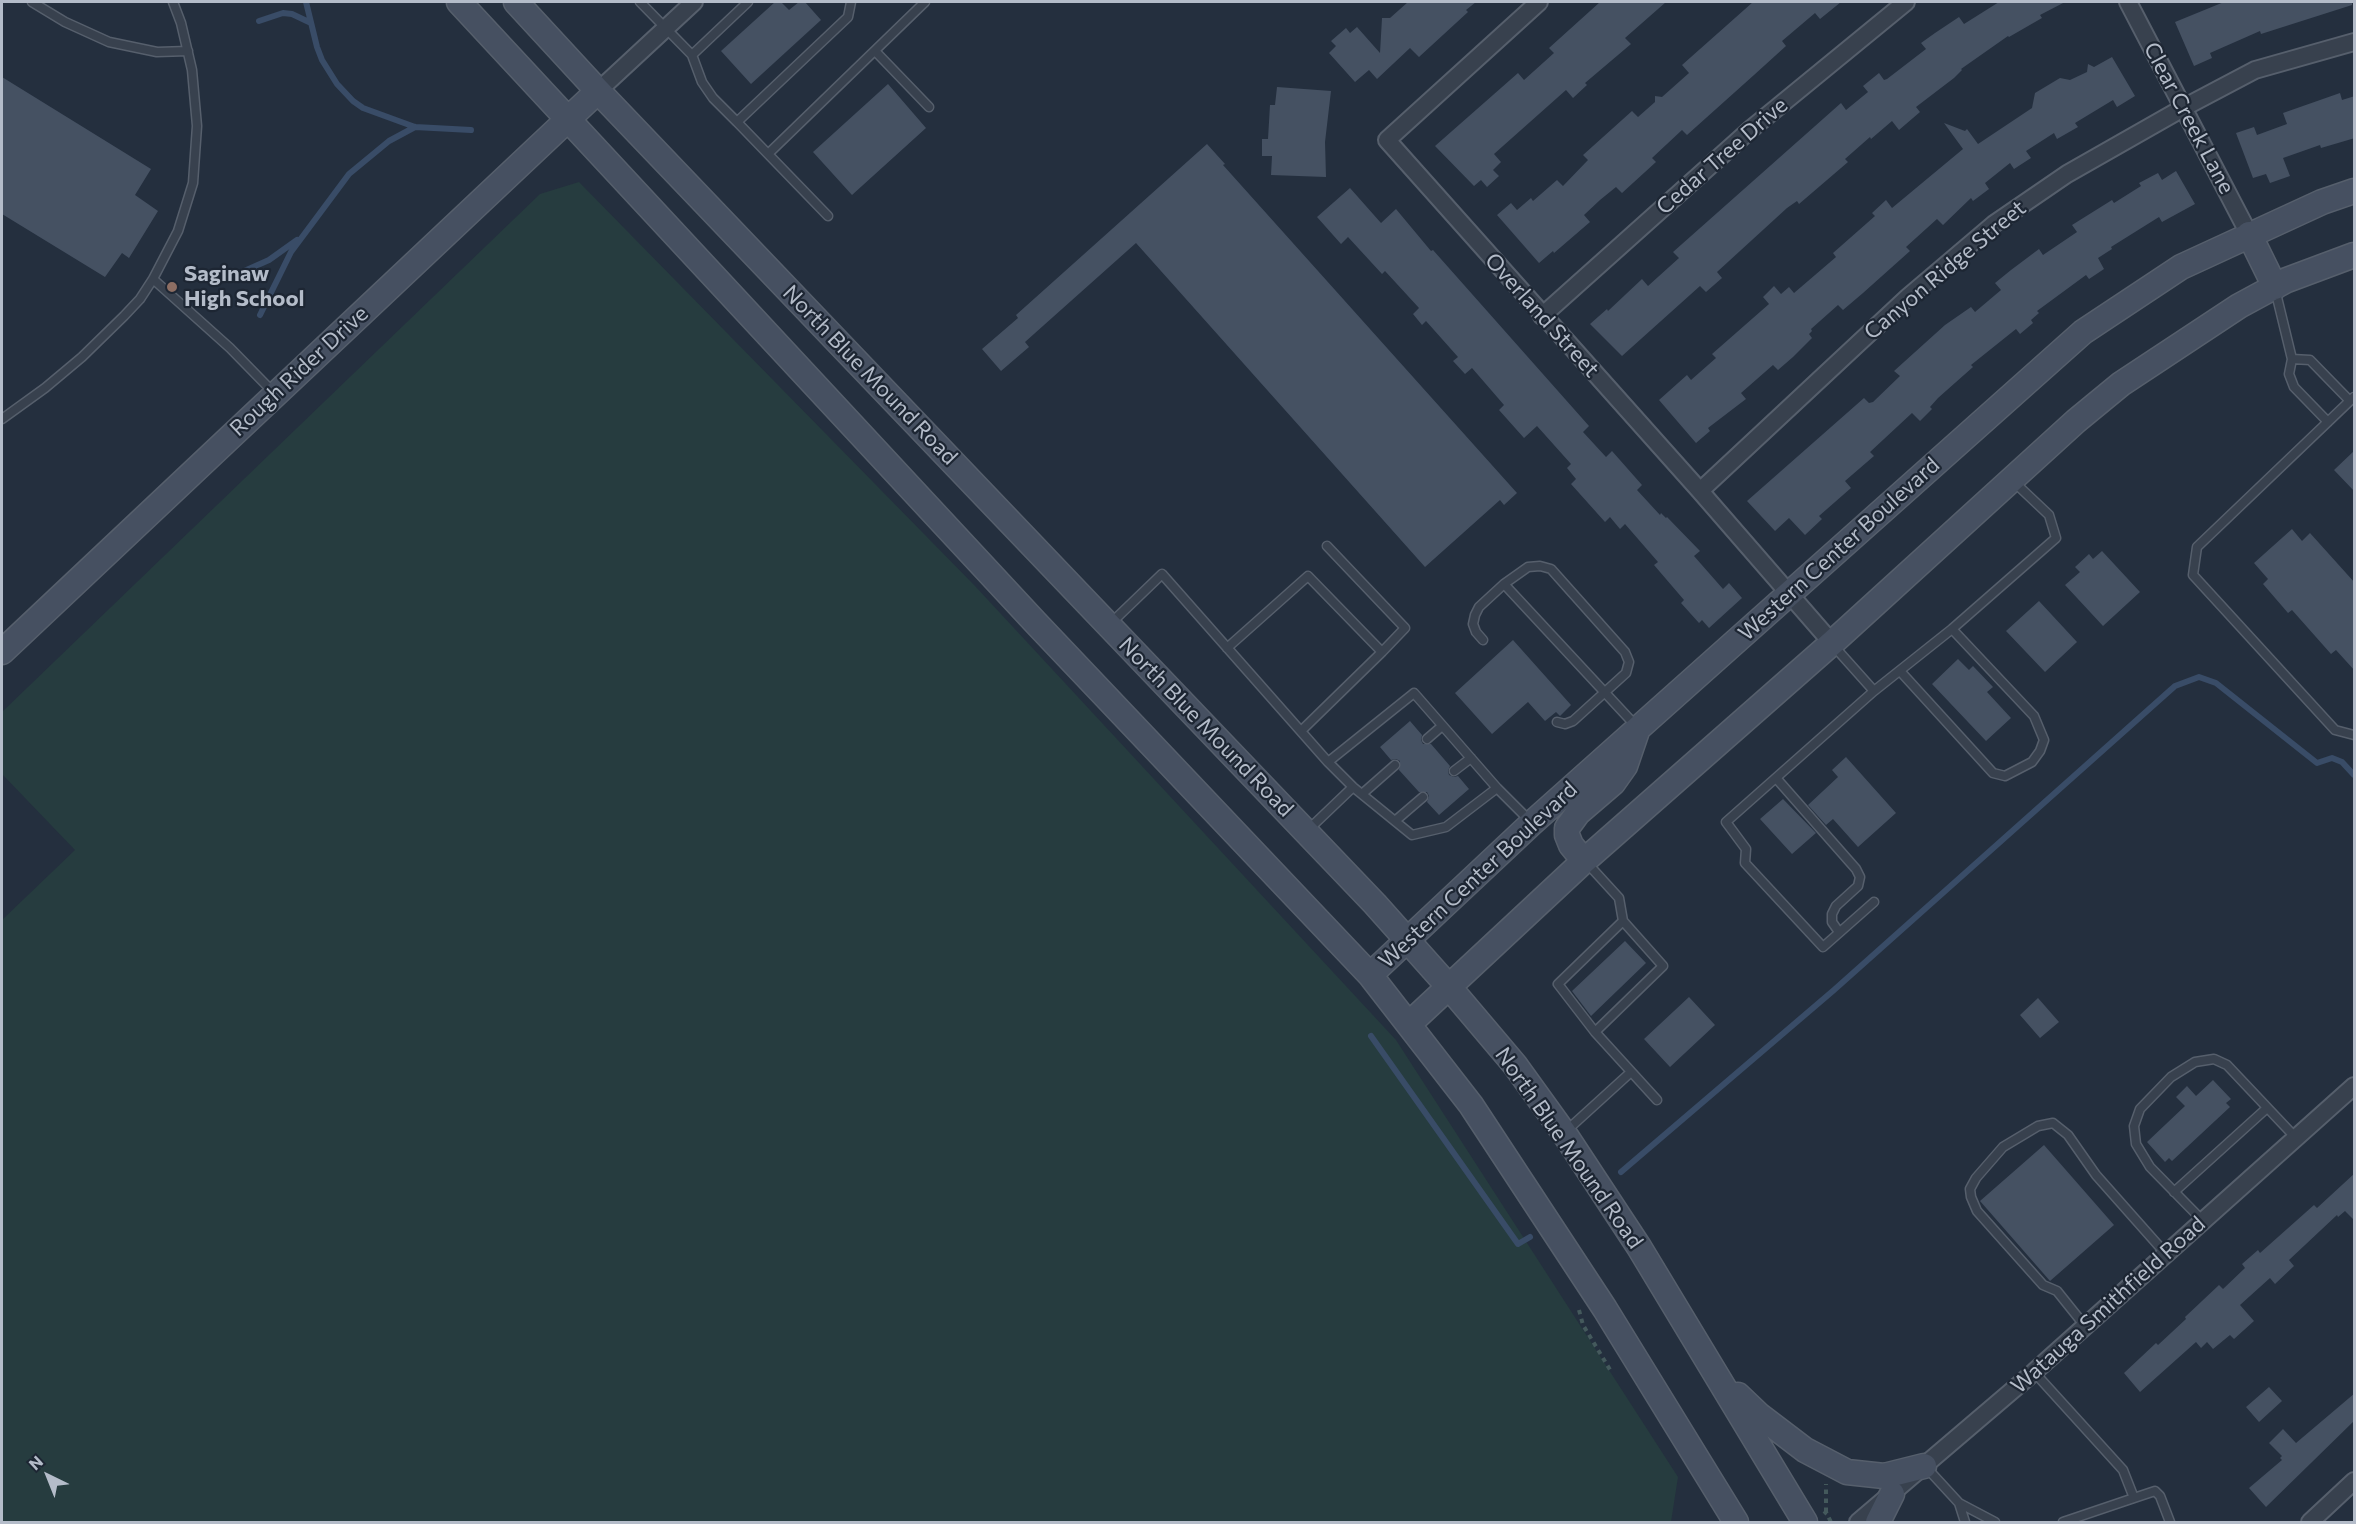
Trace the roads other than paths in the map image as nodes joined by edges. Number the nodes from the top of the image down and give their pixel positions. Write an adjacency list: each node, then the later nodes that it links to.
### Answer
1 (32, 2): 15 (lane)
2 (173, 2): 15 (lane)
3 (459, 2): 21 (main road, North Blue Mound Road)
4 (516, 2): 18 (main road, North Blue Mound Road)
5 (640, 2): 13 (lane)
6 (694, 2): 13 (street)
7 (748, 2): 17 (lane)
8 (851, 2): 22 (lane)
9 (925, 2): 16 (lane)
10 (1539, 2): 30 (street, Overland Street)
11 (1906, 2): 30 (street, Cedar Tree Drive)
12 (2128, 2): 20 (street, Clear Creek Lane)
13 (665, 28): 17 (lane); 18 (street)
14 (2355, 42): 20 (street, Canyon Ridge Street)
15 (188, 51): 28 (lane)
16 (876, 51): 19 (lane); 23 (lane)
17 (692, 55): 22 (lane)
18 (598, 91): 21 (main road, Rough Rider Drive); 41 (main road, North Blue Mound Road)
19 (929, 107)
20 (2183, 108): 26 (street, Clear Creek Lane); 37 (street, Canyon Ridge Street)
21 (568, 120): 32 (main road, Rough Rider Drive); 74 (main road, North Blue Mound Road)
22 (737, 122): 23 (lane)
23 (768, 154): 25 (lane)
24 (2355, 191): 26 (main road, Western Center Boulevard)
25 (828, 216)
26 (2249, 234): 29 (main road); 40 (main road, Western Center Boulevard)
27 (2355, 255): 29 (main road)
28 (153, 279): 32 (lane); 34 (lane)
29 (2275, 287): 31 (lane); 36 (main road)
30 (1542, 316): 37 (street, Overland Street)
31 (2292, 359): 33 (lane); 35 (lane)
32 (275, 394): 44 (main road, Rough Rider Drive)
33 (2352, 399): 35 (lane)
34 (2, 419)
35 (2328, 422): 55 (lane)
36 (2012, 481): 42 (lane); 45 (main road)
37 (1700, 491): 40 (street, Overland Street)
38 (1326, 546): 47 (lane)
39 (1504, 584): 43 (lane); 50 (lane); 50 (lane)
40 (1788, 594): 45 (street, Overland Street); 53 (main road, Western Center Boulevard)
41 (1109, 625): 46 (lane); 68 (main road, North Blue Mound Road)
42 (1952, 629): 48 (lane); 48 (lane)
43 (1483, 640)
44 (6, 644)
45 (1832, 644): 49 (lane); 69 (main road)
46 (1227, 648): 47 (lane); 54 (lane)
47 (1382, 652): 54 (lane)
48 (1900, 671): 49 (lane)
49 (1874, 691): 61 (lane)
50 (1605, 692): 51 (lane); 53 (lane)
51 (1557, 722)
52 (1442, 726): 56 (lane); 57 (lane); 58 (lane)
53 (1638, 729): 67 (main road, Western Center Boulevard); 69 (main road)
54 (1301, 731): 58 (lane)
55 (2355, 735)
56 (1426, 739)
57 (1471, 758): 60 (lane); 63 (lane)
58 (1328, 762): 62 (lane)
59 (1395, 765): 64 (lane)
60 (1454, 771)
61 (1776, 778): 72 (lane); 72 (lane)
62 (1353, 787): 64 (lane); 68 (lane)
63 (1497, 788): 66 (lane); 67 (lane)
64 (1362, 794): 66 (lane)
65 (1423, 797): 66 (lane)
66 (1395, 821)
67 (1532, 823): 73 (main road, Western Center Boulevard)
68 (1306, 832): 73 (main road, North Blue Mound Road)
69 (1584, 861): 71 (lane); 75 (main road)
70 (1874, 902): 72 (lane)
71 (1623, 921): 77 (lane); 77 (lane)
72 (1839, 932)
73 (1408, 940): 74 (main road, Western Center Boulevard); 75 (main road, North Blue Mound Road)
74 (1370, 975): 76 (main road, North Blue Mound Road)
75 (1449, 987): 76 (main road); 82 (main road, North Blue Mound Road)
76 (1409, 1024): 91 (main road, North Blue Mound Road)
77 (1595, 1032): 78 (lane)
78 (1631, 1072): 80 (lane); 82 (lane)
79 (2355, 1086): 83 (street, Watauga Smithfield Road)
80 (1657, 1100)
81 (2267, 1108): 83 (lane); 84 (lane); 84 (lane)
82 (1564, 1133): 88 (main road, North Blue Mound Road)
83 (2296, 1138): 85 (street, Watauga Smithfield Road)
84 (2174, 1192): 85 (lane)
85 (2203, 1221): 86 (street, Watauga Smithfield Road)
86 (2166, 1254): 87 (street, Watauga Smithfield Road); 87 (lane)
87 (2085, 1326): 89 (street, Watauga Smithfield Road)
88 (1709, 1364): 90 (main road); 96 (main road, North Blue Mound Road)
89 (2034, 1372): 90 (street, Watauga Smithfield Road); 94 (lane)
90 (1924, 1466): 93 (street, Watauga Smithfield Road); 95 (lane)
91 (1703, 1467): 97 (main road); 98 (main road, North Blue Mound Road)
92 (2355, 1481): 105 (street)
93 (1892, 1494): 99 (street, Watauga Smithfield Road); 100 (main road)
94 (2134, 1498): 103 (lane); 104 (lane)
95 (1959, 1503): 101 (lane); 102 (lane)
96 (1816, 1517)
97 (1716, 1522)
98 (1736, 1522)
99 (1858, 1522)
100 (1878, 1522)
101 (1965, 1522)
102 (1995, 1522)
103 (2063, 1522)
104 (2170, 1522)
105 (2310, 1522)

